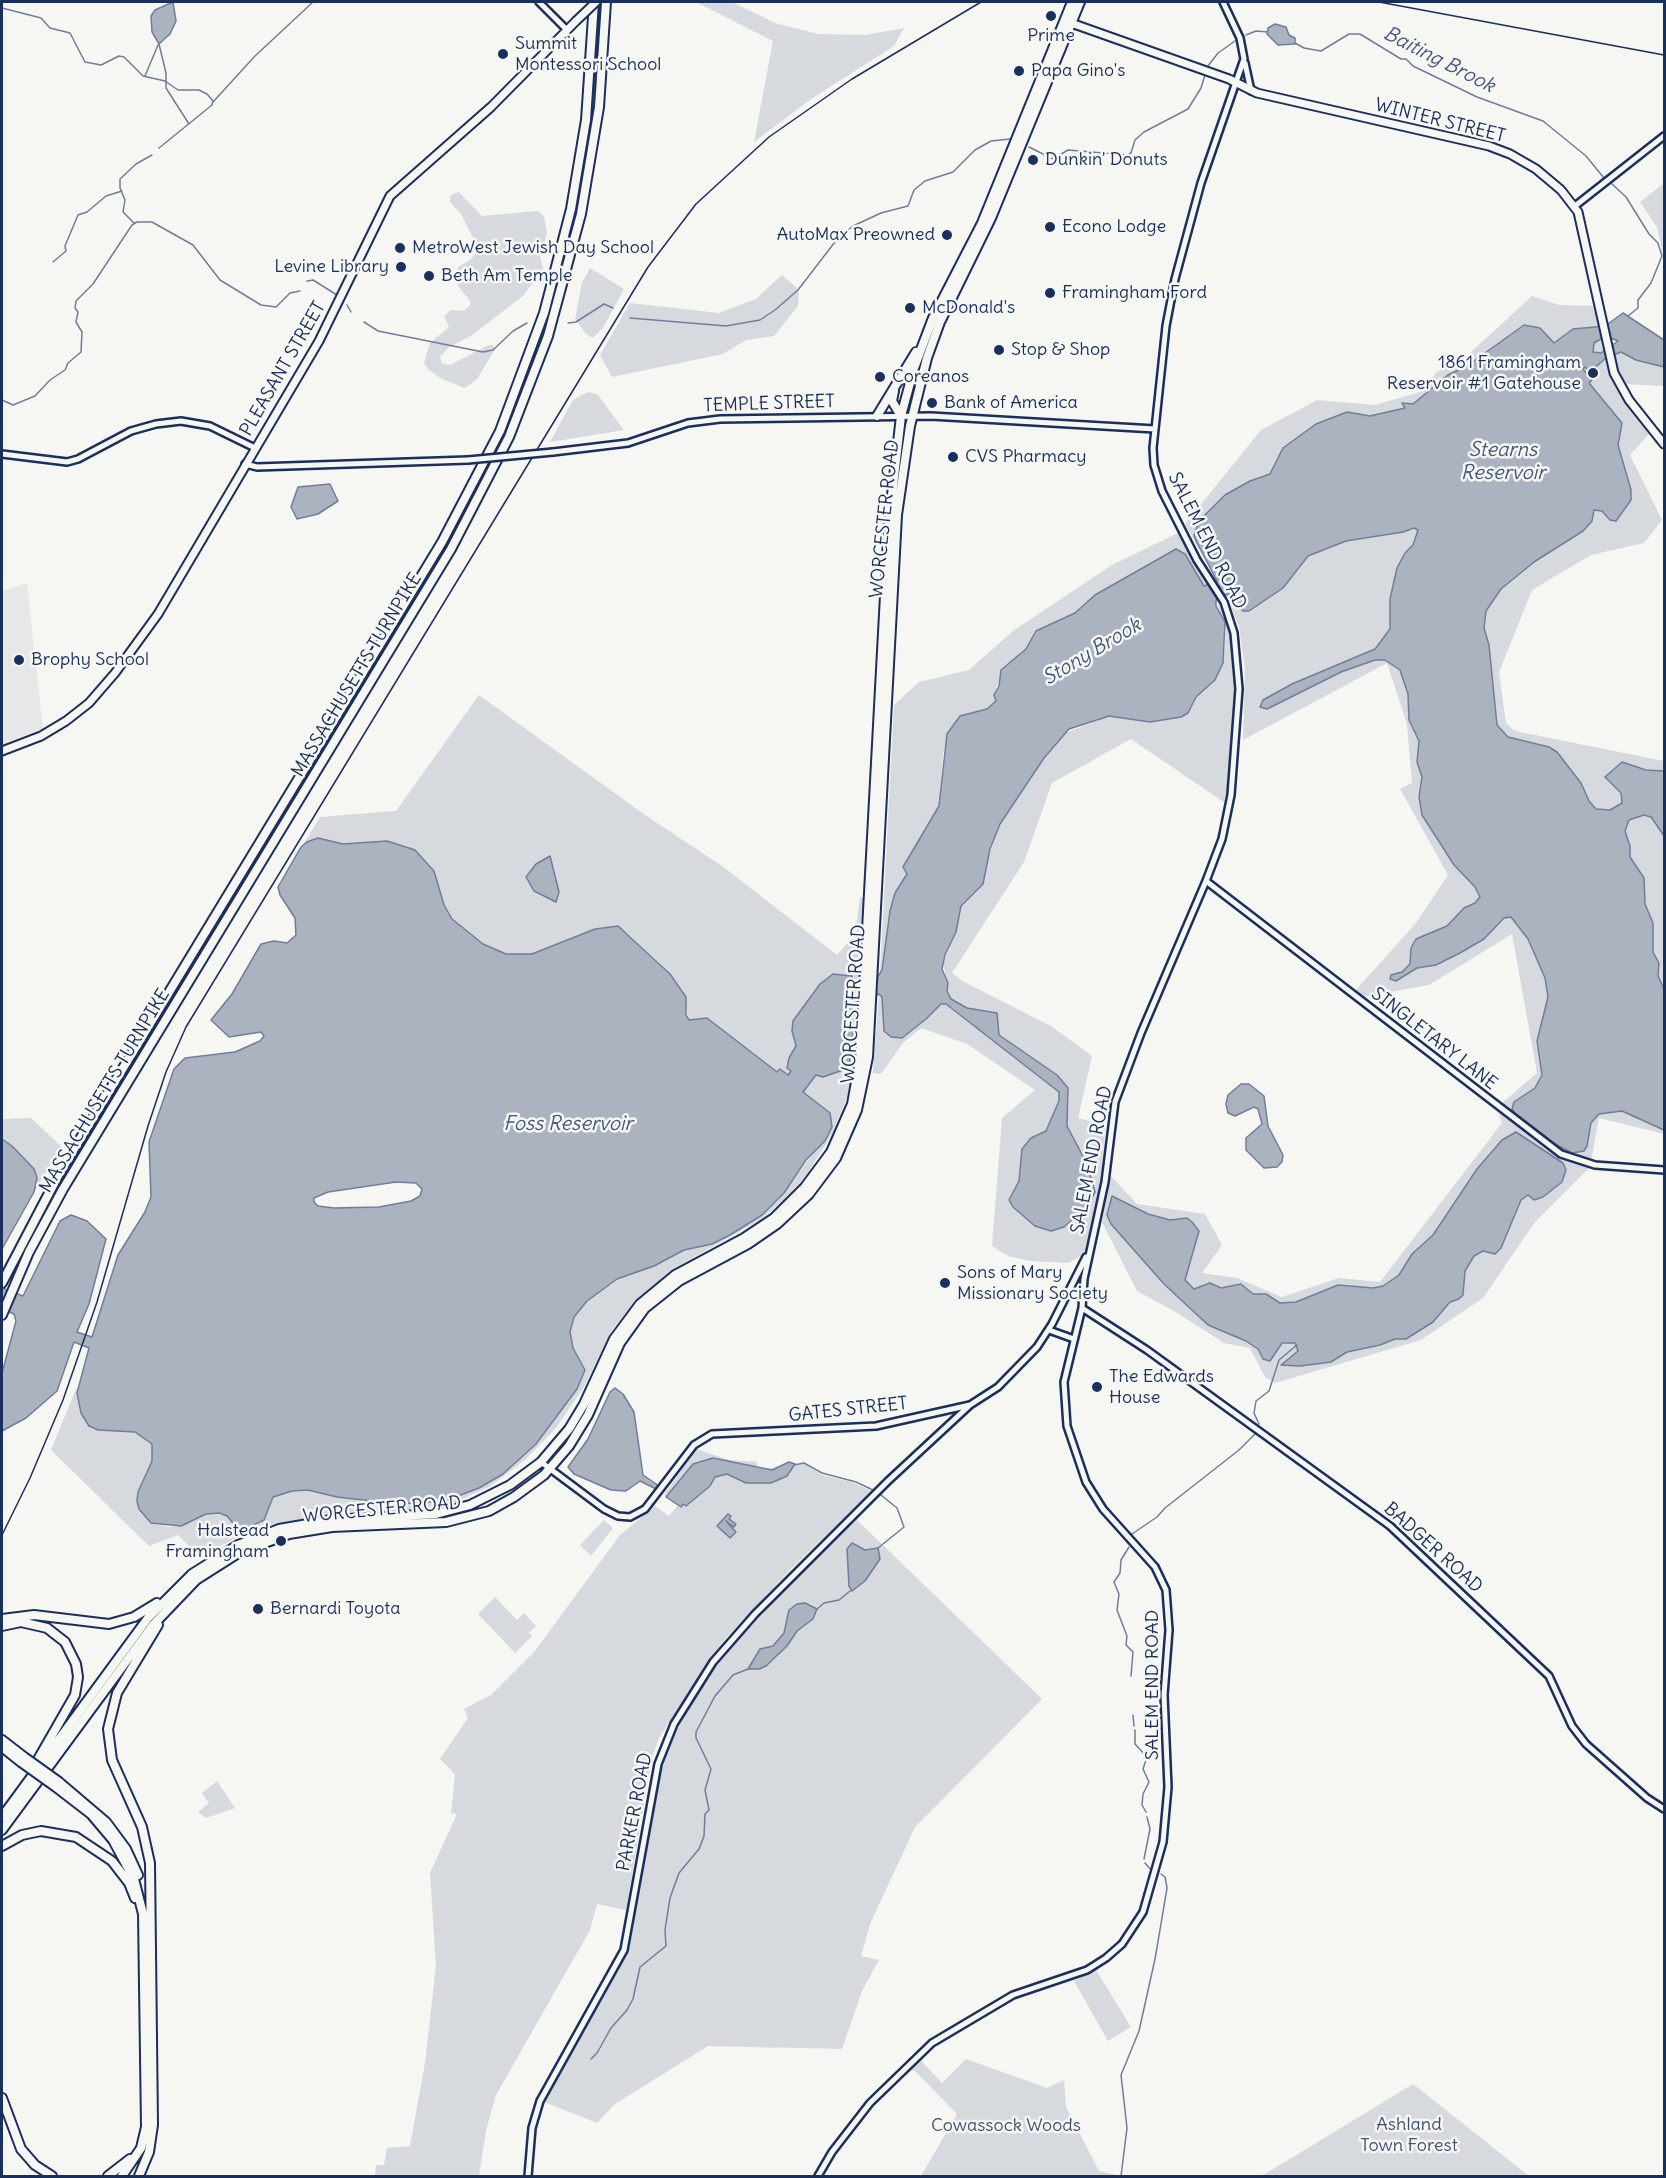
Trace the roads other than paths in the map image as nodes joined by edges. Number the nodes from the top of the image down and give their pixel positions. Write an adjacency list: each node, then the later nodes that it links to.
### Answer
1 (539, 2): 8 (street)
2 (595, 2): 8 (main road, PLEASANT STREET, bridge); 28 (highway, MASSACHUSETTS TURNPIKE)
3 (606, 2): 32 (highway, MASSACHUSETTS TURNPIKE)
4 (1072, 2): 14 (highway, WORCESTER ROAD)
5 (1080, 2): 7 (highway, WORCESTER ROAD)
6 (1223, 2): 9 (street)
7 (1071, 22): 10 (main road, WINTER STREET); 18 (highway, WORCESTER ROAD)
8 (567, 30): 21 (main road, PLEASANT STREET)
9 (1244, 59): 10 (street, SALEM END ROAD); 11 (street)
10 (1237, 83): 11 (main road, WINTER STREET); 19 (street, SALEM END ROAD)
11 (1251, 91): 13 (main road, WINTER STREET)
12 (1665, 136): 13 (street)
13 (1575, 206): 20 (main road, WINTER STREET)
14 (925, 338): 15 (highway); 17 (highway, WORCESTER ROAD)
15 (900, 377): 16 (highway); 17 (highway)
16 (877, 416): 17 (street, TEMPLE STREET); 23 (street, TEMPLE STREET, bridge)
17 (901, 416): 18 (street, TEMPLE STREET); 36 (highway, WORCESTER ROAD)
18 (912, 416): 19 (street, TEMPLE STREET); 37 (highway, WORCESTER ROAD)
19 (1155, 429): 25 (street, SALEM END ROAD)
20 (1665, 444)
21 (255, 448): 22 (street); 23 (main road, PLEASANT STREET)
22 (2, 454)
23 (245, 464): 24 (main road, PLEASANT STREET)
24 (2, 751)
25 (1206, 881): 26 (street, SINGLETARY LANE); 27 (street, SALEM END ROAD)
26 (1665, 1170)
27 (1090, 1247): 29 (street, SALEM END ROAD); 30 (street, GATES STREET)
28 (2, 1282)
29 (1083, 1291): 30 (street, GATES STREET); 31 (street, SALEM END ROAD)
30 (1062, 1305): 33 (street, GATES STREET)
31 (1082, 1308): 34 (street, SALEM END ROAD); 47 (street, BADGER ROAD)
32 (2, 1316)
33 (1048, 1330): 34 (street); 35 (street, GATES STREET)
34 (1074, 1339): 61 (street, SALEM END ROAD)
35 (970, 1405): 37 (street, GATES STREET); 60 (street, PARKER ROAD)
36 (541, 1461): 37 (street); 38 (highway, WORCESTER ROAD)
37 (549, 1470): 39 (highway, WORCESTER ROAD)
38 (172, 1591): 40 (highway); 46 (highway, WORCESTER ROAD)
39 (183, 1592): 49 (highway, WORCESTER ROAD); 51 (highway)
40 (2, 1619)
41 (2, 1626): 46 (highway)
42 (2, 1740): 44 (highway)
43 (2, 1747): 44 (highway)
44 (22, 1760): 45 (highway, bridge)
45 (58, 1785): 51 (highway); 52 (highway)
46 (12, 1803): 48 (highway, WORCESTER ROAD)
47 (1665, 1809)
48 (2, 1817)
49 (2, 1830)
50 (2, 1846): 52 (highway)
51 (152, 1941): 54 (highway)
52 (144, 1949): 54 (highway)
53 (2, 2098): 55 (highway)
54 (150, 2118): 56 (highway); 57 (highway); 58 (highway); 59 (highway)
55 (52, 2176)
56 (108, 2176)
57 (122, 2176)
58 (129, 2176)
59 (139, 2176)
60 (528, 2176)
61 (818, 2176)

